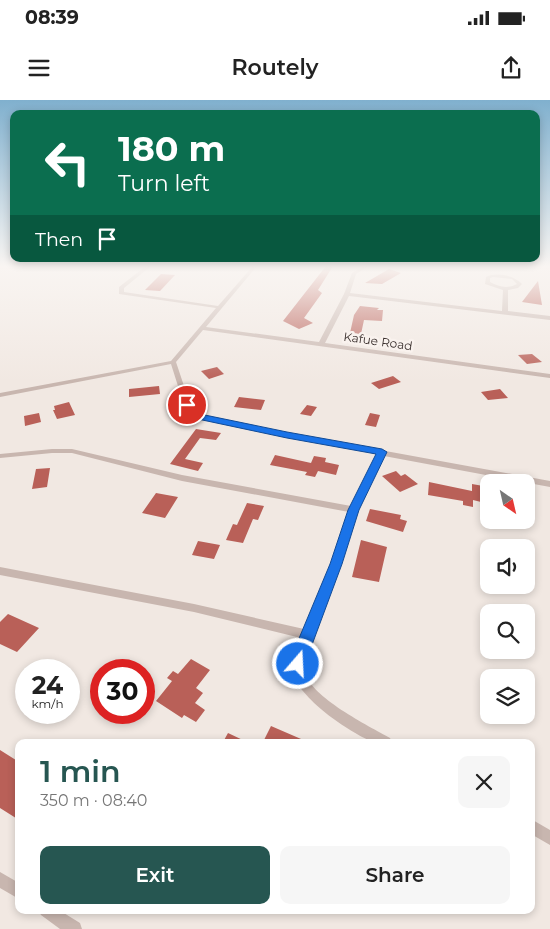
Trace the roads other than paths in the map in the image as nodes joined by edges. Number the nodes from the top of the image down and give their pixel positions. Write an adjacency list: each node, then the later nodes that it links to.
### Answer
1 (202, 305): 6 (street)
2 (220, 305): 6 (street)
3 (342, 305): 10 (street)
4 (440, 305): 7 (street)
5 (505, 305): 7 (street)
6 (218, 307): 9 (street)
7 (504, 312): 8 (street)
8 (550, 318)
9 (202, 328): 10 (street, Kafue Road); 11 (street)
10 (321, 345): 12 (street, Kafue Road)
11 (173, 362): 13 (street); 14 (street)
12 (550, 376)
13 (0, 395)
14 (382, 452): 16 (street); 17 (street)
15 (0, 456): 17 (street)
16 (550, 484)
17 (354, 510): 19 (street)
18 (0, 571): 19 (street)
19 (309, 635): 20 (street)
20 (381, 739)
21 (535, 829): 22 (street)
22 (550, 838)
23 (0, 879): 24 (street)
24 (15, 889)
25 (52, 914): 26 (street)
26 (74, 929)

